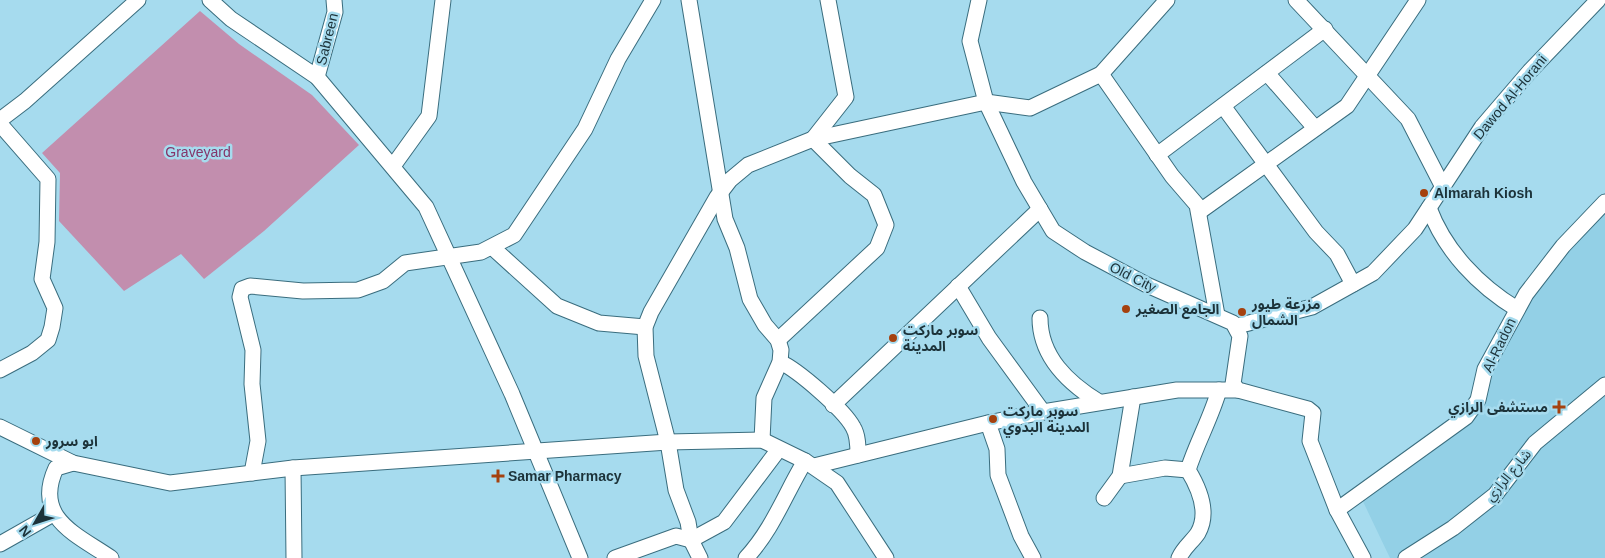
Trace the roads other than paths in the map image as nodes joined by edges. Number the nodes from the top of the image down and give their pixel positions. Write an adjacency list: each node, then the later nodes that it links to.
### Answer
1 (138, 0): 20 (street)
2 (210, 0): 17 (street)
3 (334, 0): 17 (street, Sabreen)
4 (443, 0): 26 (street)
5 (653, 0): 33 (street)
6 (689, 0): 28 (street)
7 (828, 0): 23 (street)
8 (979, 0): 18 (street, Old City)
9 (1167, 0): 15 (street)
10 (1296, 0): 13 (street)
11 (1418, 0): 16 (street)
12 (1598, 0): 27 (street, Dawod Al-Horani)
13 (1325, 30): 14 (street); 16 (street)
14 (1267, 73): 19 (street); 22 (street)
15 (1101, 74): 18 (street); 24 (street)
16 (1368, 75): 22 (street); 27 (street)
17 (317, 77): 26 (street)
18 (986, 102): 23 (street); 31 (street, Old City)
19 (1223, 106): 24 (street); 25 (street)
20 (0, 120)
21 (0, 124): 44 (street)
22 (1315, 128): 25 (street)
23 (813, 139): 28 (street); 42 (street)
24 (1157, 155): 32 (street)
25 (1266, 164): 32 (street); 35 (street)
26 (393, 166): 34 (street)
27 (1443, 187): 30 (street, Dawod Al-Horani)
28 (722, 189): 41 (street); 42 (street)
29 (1605, 202): 37 (street, Al-Radon)
30 (1429, 208): 35 (street, Dawod Al-Horani); 37 (street)
31 (1040, 209): 36 (street); 38 (street, Old City)
32 (1199, 212): 38 (street)
33 (493, 248): 34 (street); 41 (street)
34 (448, 257): 57 (street); 63 (street)
35 (1353, 284): 40 (street, Dawod Al-Horani)
36 (958, 286): 50 (street); 51 (street)
37 (1517, 309): 66 (street, Al-Radon)
38 (1217, 315): 40 (street, Old City)
39 (1040, 318): 49 (street)
40 (1236, 326): 47 (street)
41 (645, 328): 55 (street)
42 (778, 340): 43 (street)
43 (780, 362): 50 (street); 54 (street)
44 (0, 370)
45 (1605, 386): 80 (street, شارع الرازي)
46 (1219, 390): 47 (street); 48 (street); 62 (street)
47 (1238, 390): 66 (street)
48 (1133, 397): 49 (street); 64 (street)
49 (1099, 402): 51 (street)
50 (833, 405): 58 (street)
51 (1043, 412): 52 (street)
52 (988, 422): 58 (street); 77 (street)
53 (0, 427): 59 (street)
54 (762, 440): 55 (street); 56 (street)
55 (668, 442): 57 (street); 68 (street)
56 (779, 450): 60 (street); 68 (street)
57 (536, 452): 61 (street); 72 (street)
58 (858, 455): 60 (street)
59 (73, 463): 63 (street); 67 (street)
60 (810, 464): 75 (street); 76 (street)
61 (293, 468): 63 (street); 71 (street)
62 (1188, 470): 64 (street); 78 (street)
63 (252, 473)
64 (1120, 476): 65 (street)
65 (1104, 498)
66 (1337, 510): 79 (street)
67 (53, 514): 69 (street); 70 (street)
68 (691, 540): 73 (street); 74 (street)
69 (0, 544)
70 (110, 558)
71 (294, 558)
72 (580, 558)
73 (615, 558)
74 (700, 558)
75 (746, 558)
76 (886, 558)
77 (1033, 558)
78 (1178, 558)
79 (1363, 558)
80 (1406, 558)

